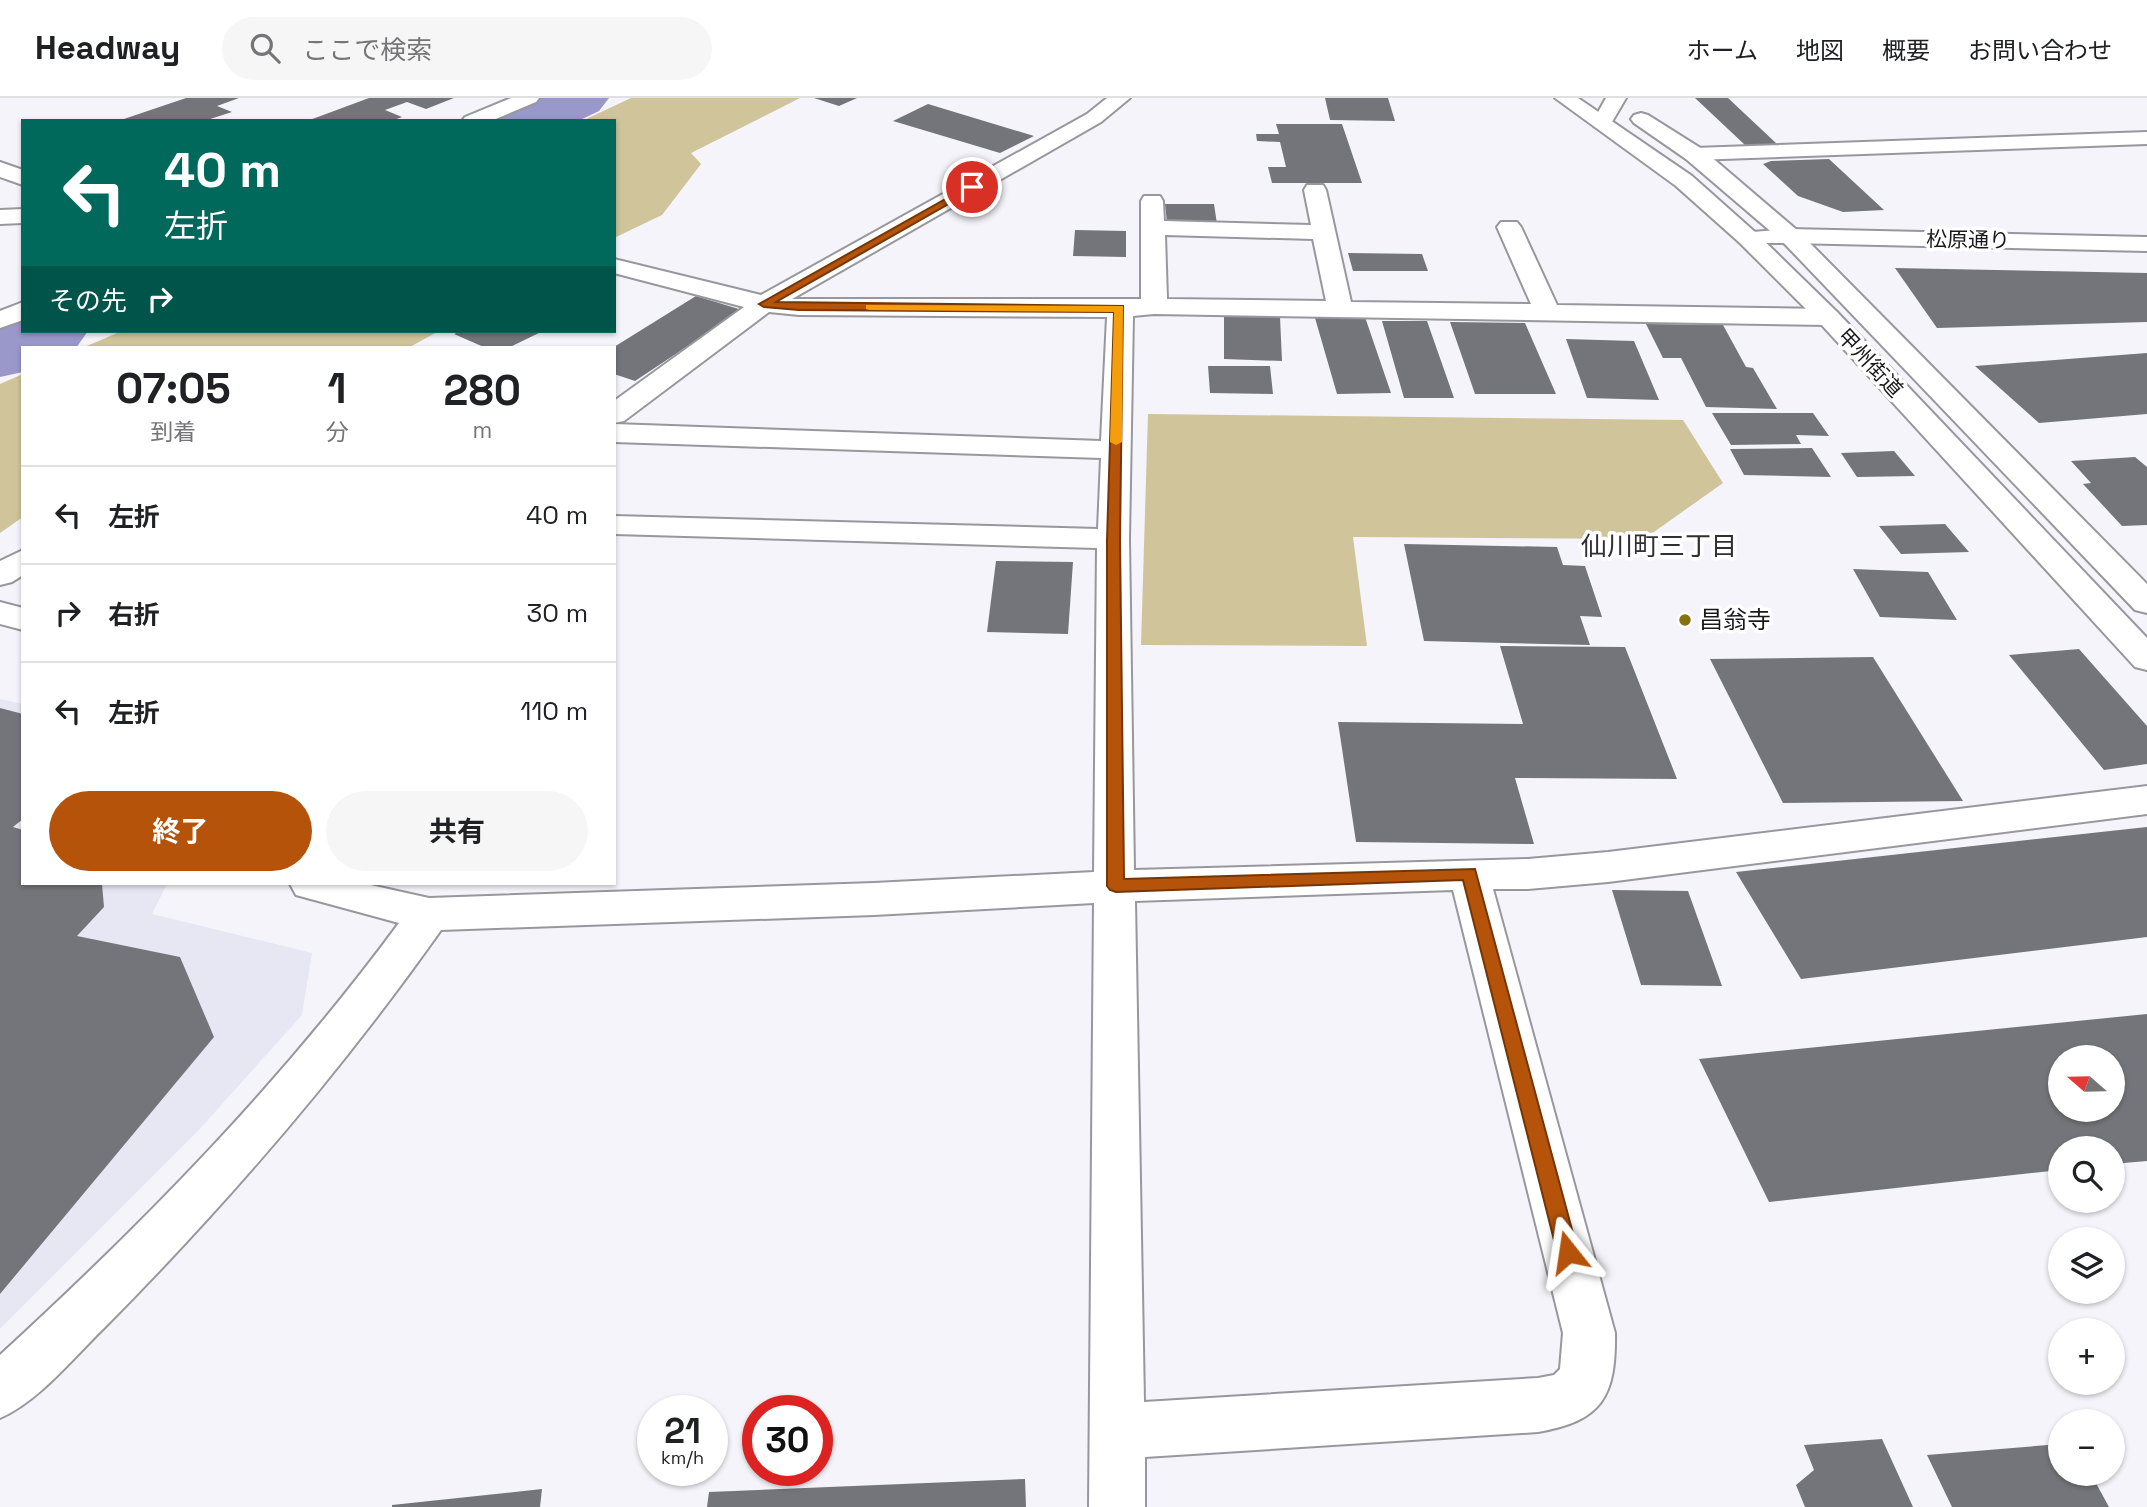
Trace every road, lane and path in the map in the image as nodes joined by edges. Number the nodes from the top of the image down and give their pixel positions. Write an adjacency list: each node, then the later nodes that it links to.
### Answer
1 (529, 98): 5 (main road)
2 (1120, 98): 22 (main road)
3 (1565, 98): 6 (main road, 甲州街道)
4 (1613, 99): 6 (main road); 8 (main road, 甲州街道)
5 (477, 119)
6 (1602, 123): 19 (main road, 甲州街道)
7 (2147, 138): 8 (main road)
8 (1694, 154): 18 (main road, 甲州街道)
9 (12, 181): 12 (main road)
10 (1315, 190): 17 (main road)
11 (1152, 201): 16 (main road)
12 (0, 205)
13 (21, 216): 14 (main road)
14 (0, 217)
15 (1508, 227): 26 (main road)
16 (1152, 228): 17 (main road); 23 (main road)
17 (1324, 232): 24 (main road)
18 (1790, 236): 19 (main road, 松原通り); 20 (main road, 松原通り); 36 (main road, 甲州街道)
19 (1748, 238): 27 (main road, 甲州街道)
20 (2147, 244)
21 (616, 267): 22 (main road)
22 (764, 304): 23 (main road); 29 (main road)
23 (1137, 307): 24 (main road); 31 (main road)
24 (1340, 309): 26 (main road)
25 (21, 311): 28 (main road)
26 (1548, 313): 27 (main road)
27 (1828, 317): 39 (main road, 甲州街道)
28 (0, 320)
29 (616, 414)
30 (616, 433): 31 (main road)
31 (1116, 450): 33 (main road)
32 (616, 525): 33 (main road)
33 (1113, 540): 43 (main road)
34 (21, 561): 35 (main road)
35 (0, 575)
36 (2147, 603)
37 (0, 613): 38 (main road)
38 (21, 618)
39 (2147, 659)
40 (2147, 800): 41 (main road)
41 (1469, 873): 43 (main road); 46 (main road)
42 (313, 885): 44 (main road)
43 (1116, 886): 44 (main road); 46 (main road)
44 (429, 914): 45 (main road)
45 (0, 1391)
46 (1118, 1431): 47 (main road)
47 (1117, 1507)

